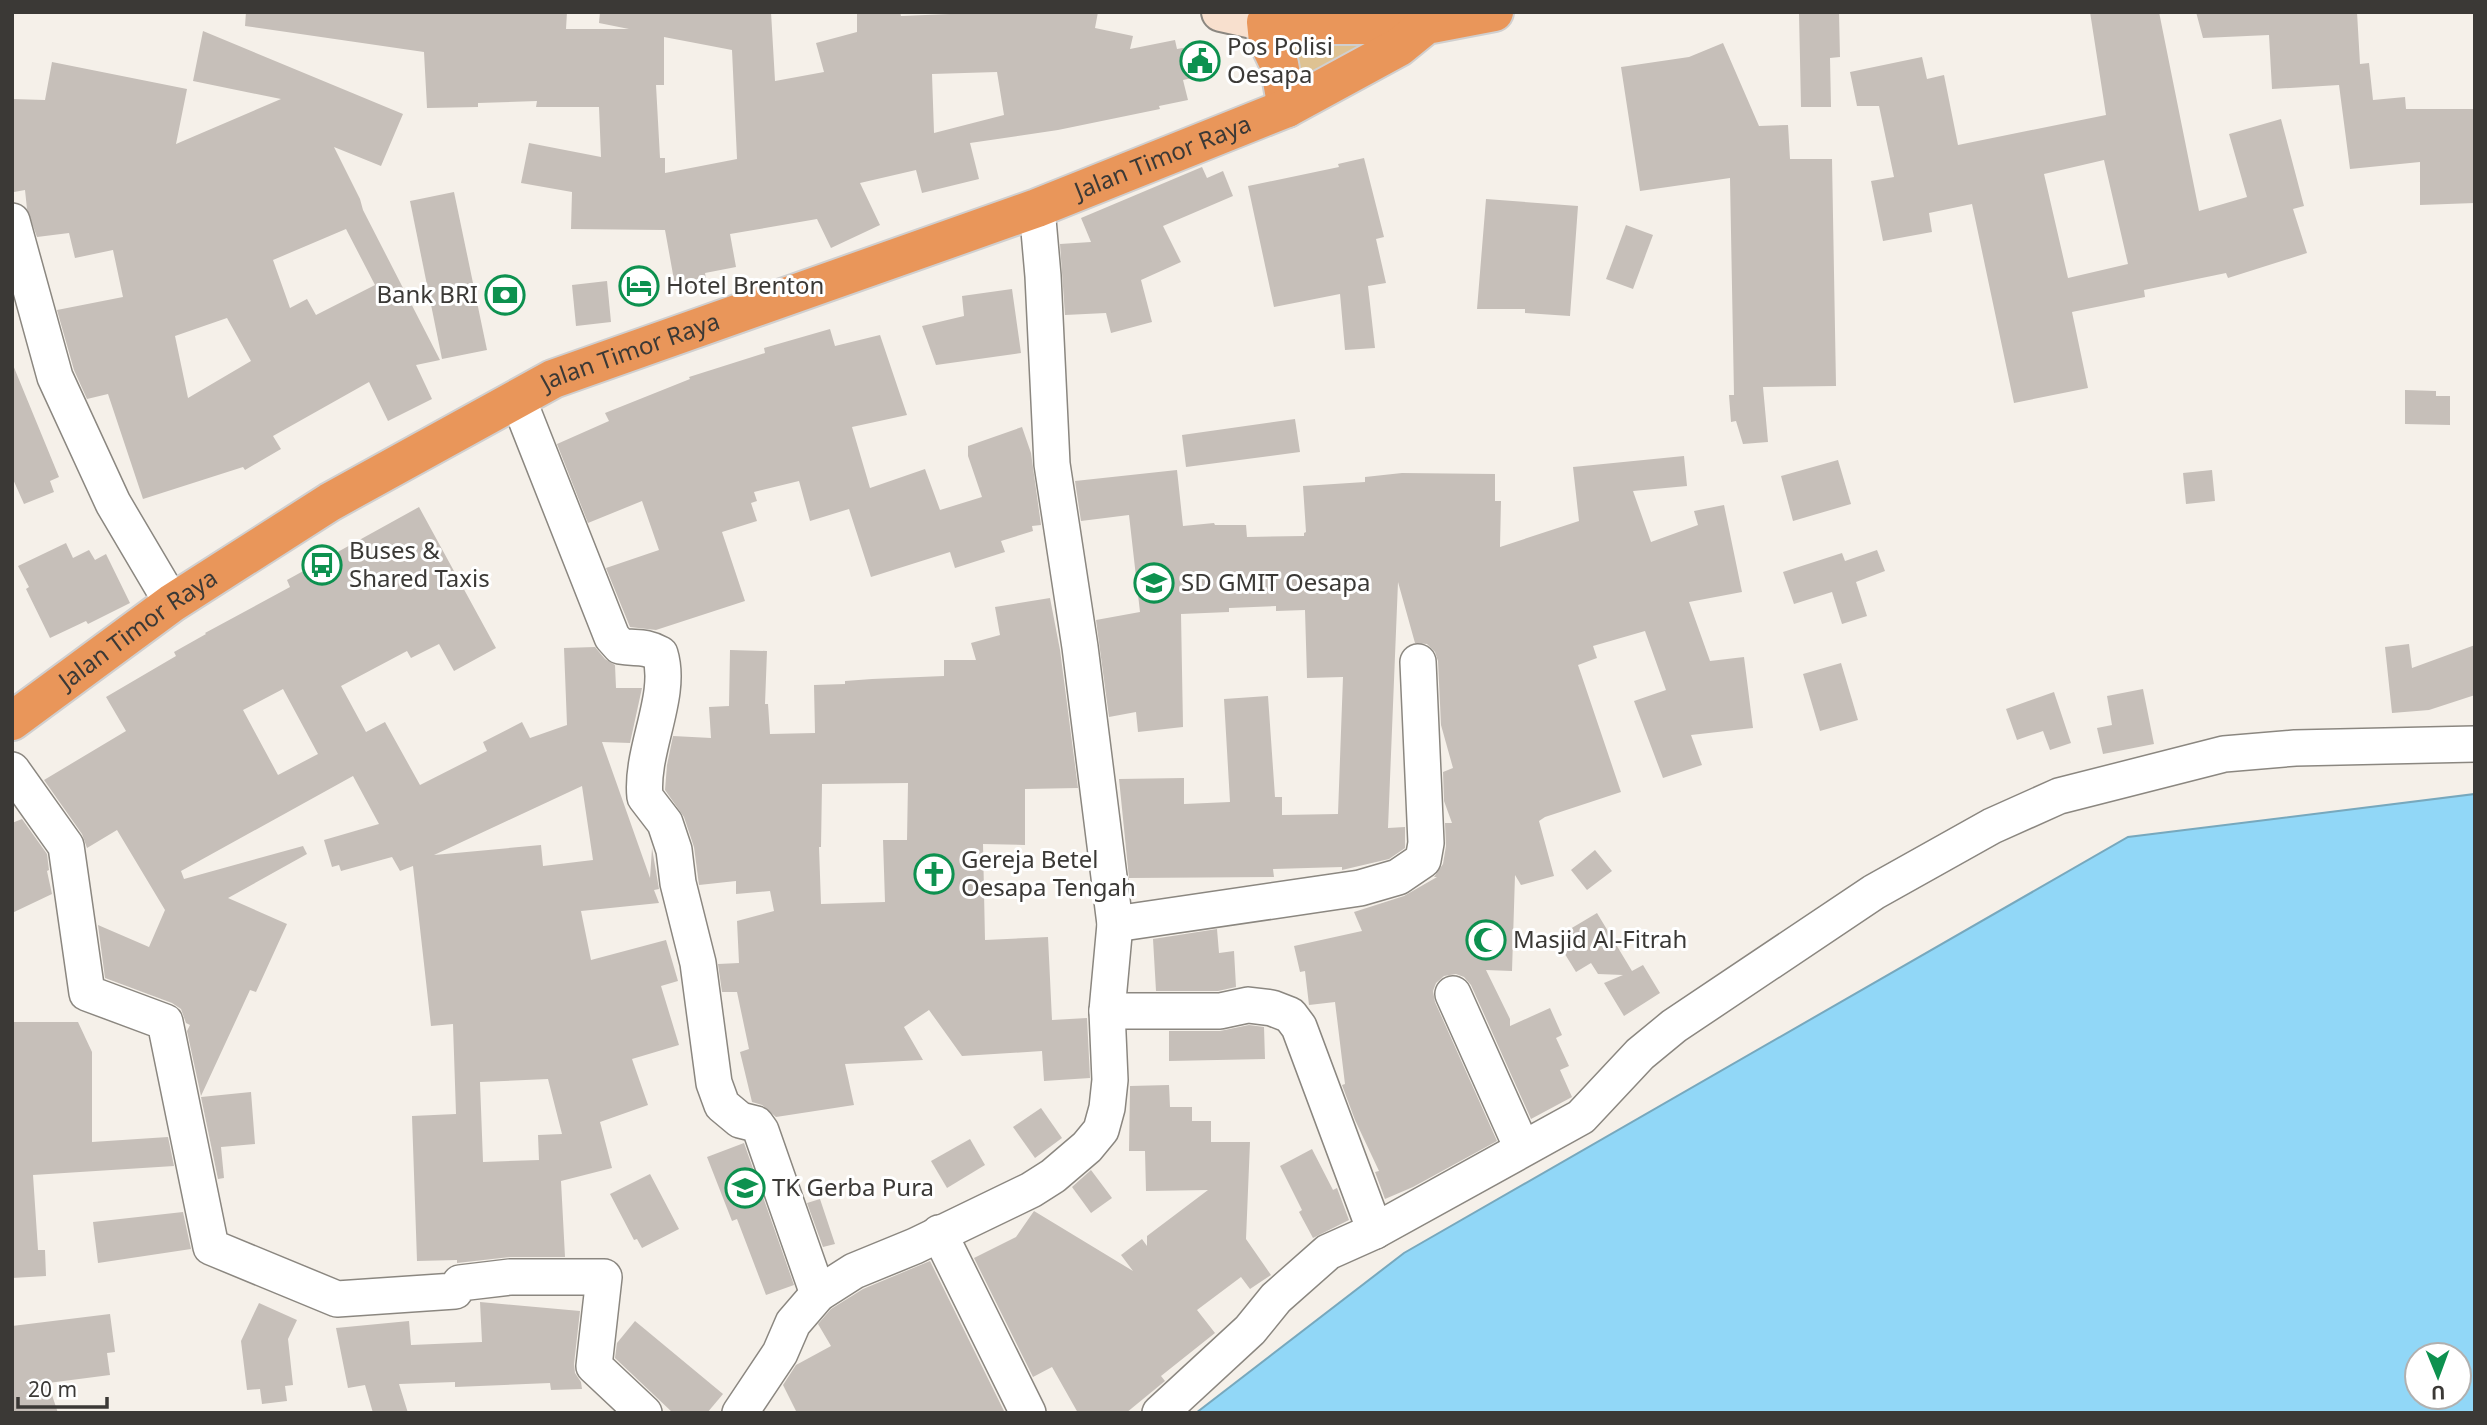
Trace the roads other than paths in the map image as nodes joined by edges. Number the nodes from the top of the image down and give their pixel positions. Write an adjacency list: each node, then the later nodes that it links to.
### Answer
1 (1221, 12): 3 (main road)
2 (1494, 12): 4 (highway, Jalan Timor Raya)
3 (1266, 23): 4 (highway); 5 (highway)
4 (1426, 25): 5 (highway, Jalan Timor Raya)
5 (1287, 108): 6 (highway, Jalan Timor Raya)
6 (1037, 208): 8 (highway, Jalan Timor Raya); 14 (street)
7 (12, 221): 9 (street)
8 (518, 399): 9 (highway, Jalan Timor Raya); 20 (street)
9 (172, 603): 11 (highway, Jalan Timor Raya)
10 (1418, 662): 14 (street)
11 (12, 721)
12 (2475, 744): 17 (street)
13 (12, 770): 22 (street)
14 (1115, 924): 16 (street)
15 (1453, 994): 17 (street)
16 (1107, 1011): 18 (street); 19 (street)
17 (1522, 1148): 18 (street)
18 (1375, 1231): 24 (street)
19 (939, 1233): 20 (street); 23 (street)
20 (818, 1294): 21 (street)
21 (755, 1406)
22 (644, 1413)
23 (1028, 1413)
24 (1160, 1413)

